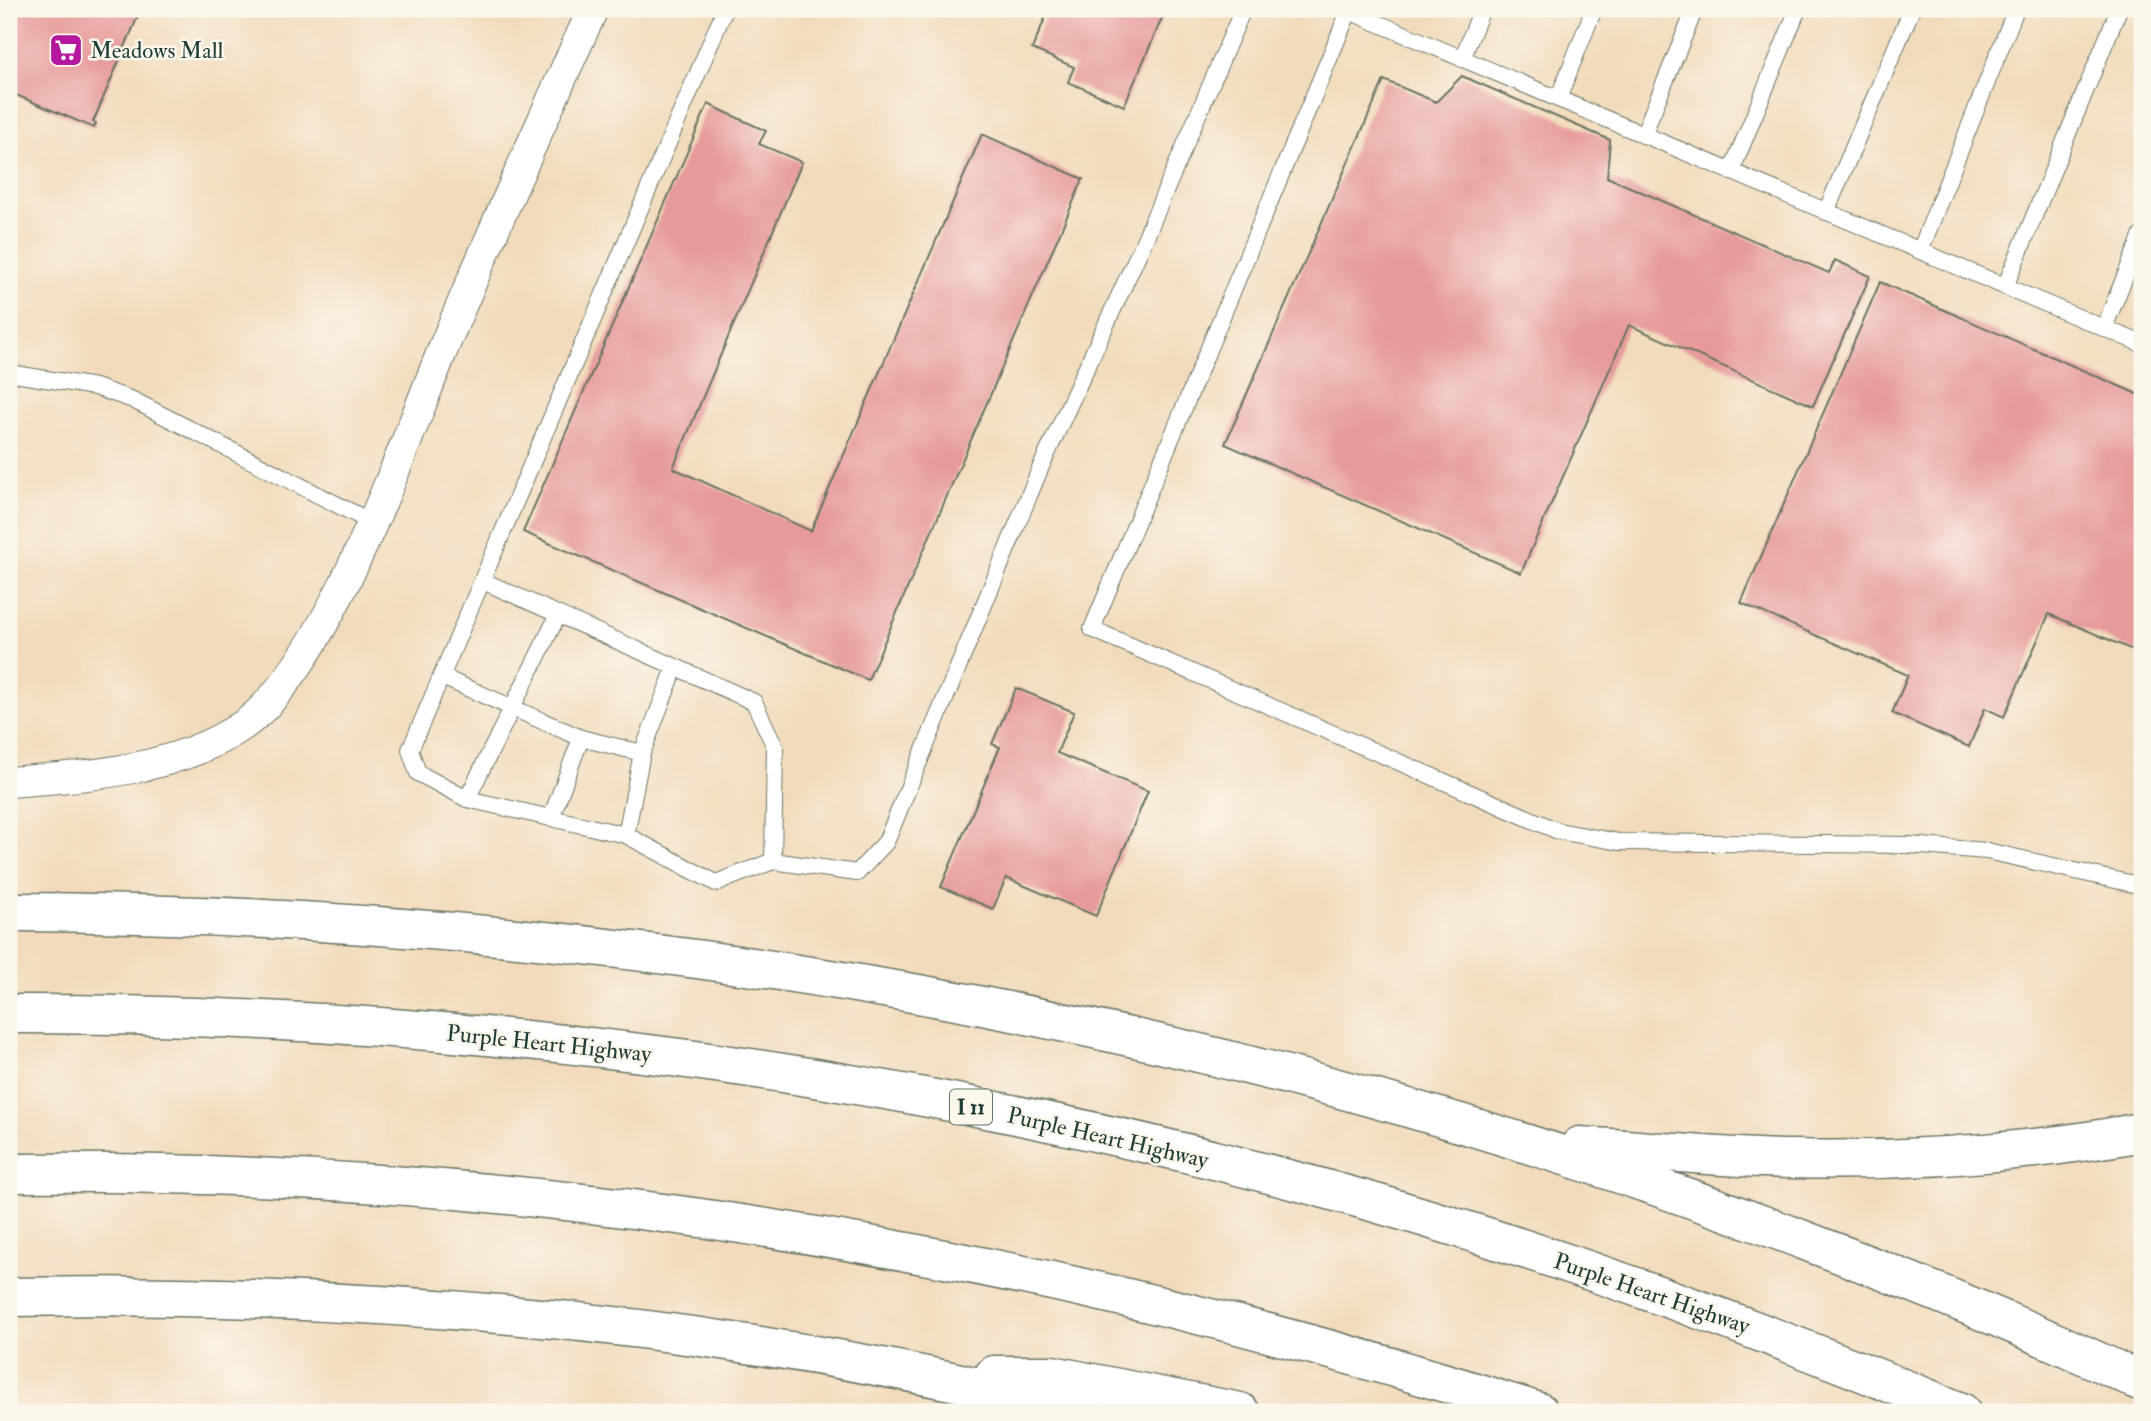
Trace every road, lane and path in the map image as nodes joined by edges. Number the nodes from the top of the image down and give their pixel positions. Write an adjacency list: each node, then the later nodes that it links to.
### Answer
1 (593, 9): 23 (street)
2 (725, 9): 24 (lane)
3 (1243, 9): 35 (lane)
4 (1482, 9): 12 (lane)
5 (1594, 9): 13 (lane)
6 (1695, 9): 14 (lane)
7 (1798, 9): 15 (lane)
8 (1912, 9): 16 (lane)
9 (2016, 9): 18 (lane)
10 (2119, 9): 19 (lane)
11 (1350, 10): 12 (lane); 36 (lane)
12 (1461, 59): 13 (lane)
13 (1558, 99): 14 (lane)
14 (1643, 135): 15 (lane)
15 (1731, 172): 16 (lane)
16 (1826, 212): 18 (lane)
17 (2142, 234): 20 (lane)
18 (1920, 251): 19 (lane)
19 (2005, 287): 20 (lane)
20 (2104, 328): 21 (lane)
21 (2142, 344)
22 (9, 373): 23 (lane)
23 (371, 522): 31 (street)
24 (483, 581): 25 (lane); 27 (lane)
25 (558, 615): 26 (lane); 28 (lane)
26 (675, 668): 30 (lane); 35 (lane)
27 (442, 677): 28 (lane); 32 (lane)
28 (511, 709): 29 (lane); 32 (lane)
29 (581, 738): 30 (lane); 33 (lane)
30 (642, 753): 34 (lane)
31 (9, 782)
32 (467, 799): 33 (lane)
33 (551, 818): 34 (lane)
34 (626, 835): 35 (lane)
35 (773, 862)
36 (2142, 886)
37 (9, 912): 40 (highway)
38 (9, 1014): 48 (highway, Purple Heart Highway / I 11)
39 (2142, 1132): 40 (highway)
40 (1521, 1142): 44 (highway)
41 (9, 1173): 47 (highway)
42 (9, 1297): 43 (highway)
43 (922, 1376): 45 (highway); 46 (highway)
44 (2142, 1382)
45 (1085, 1412)
46 (1240, 1412)
47 (1538, 1412)
48 (1961, 1412)

